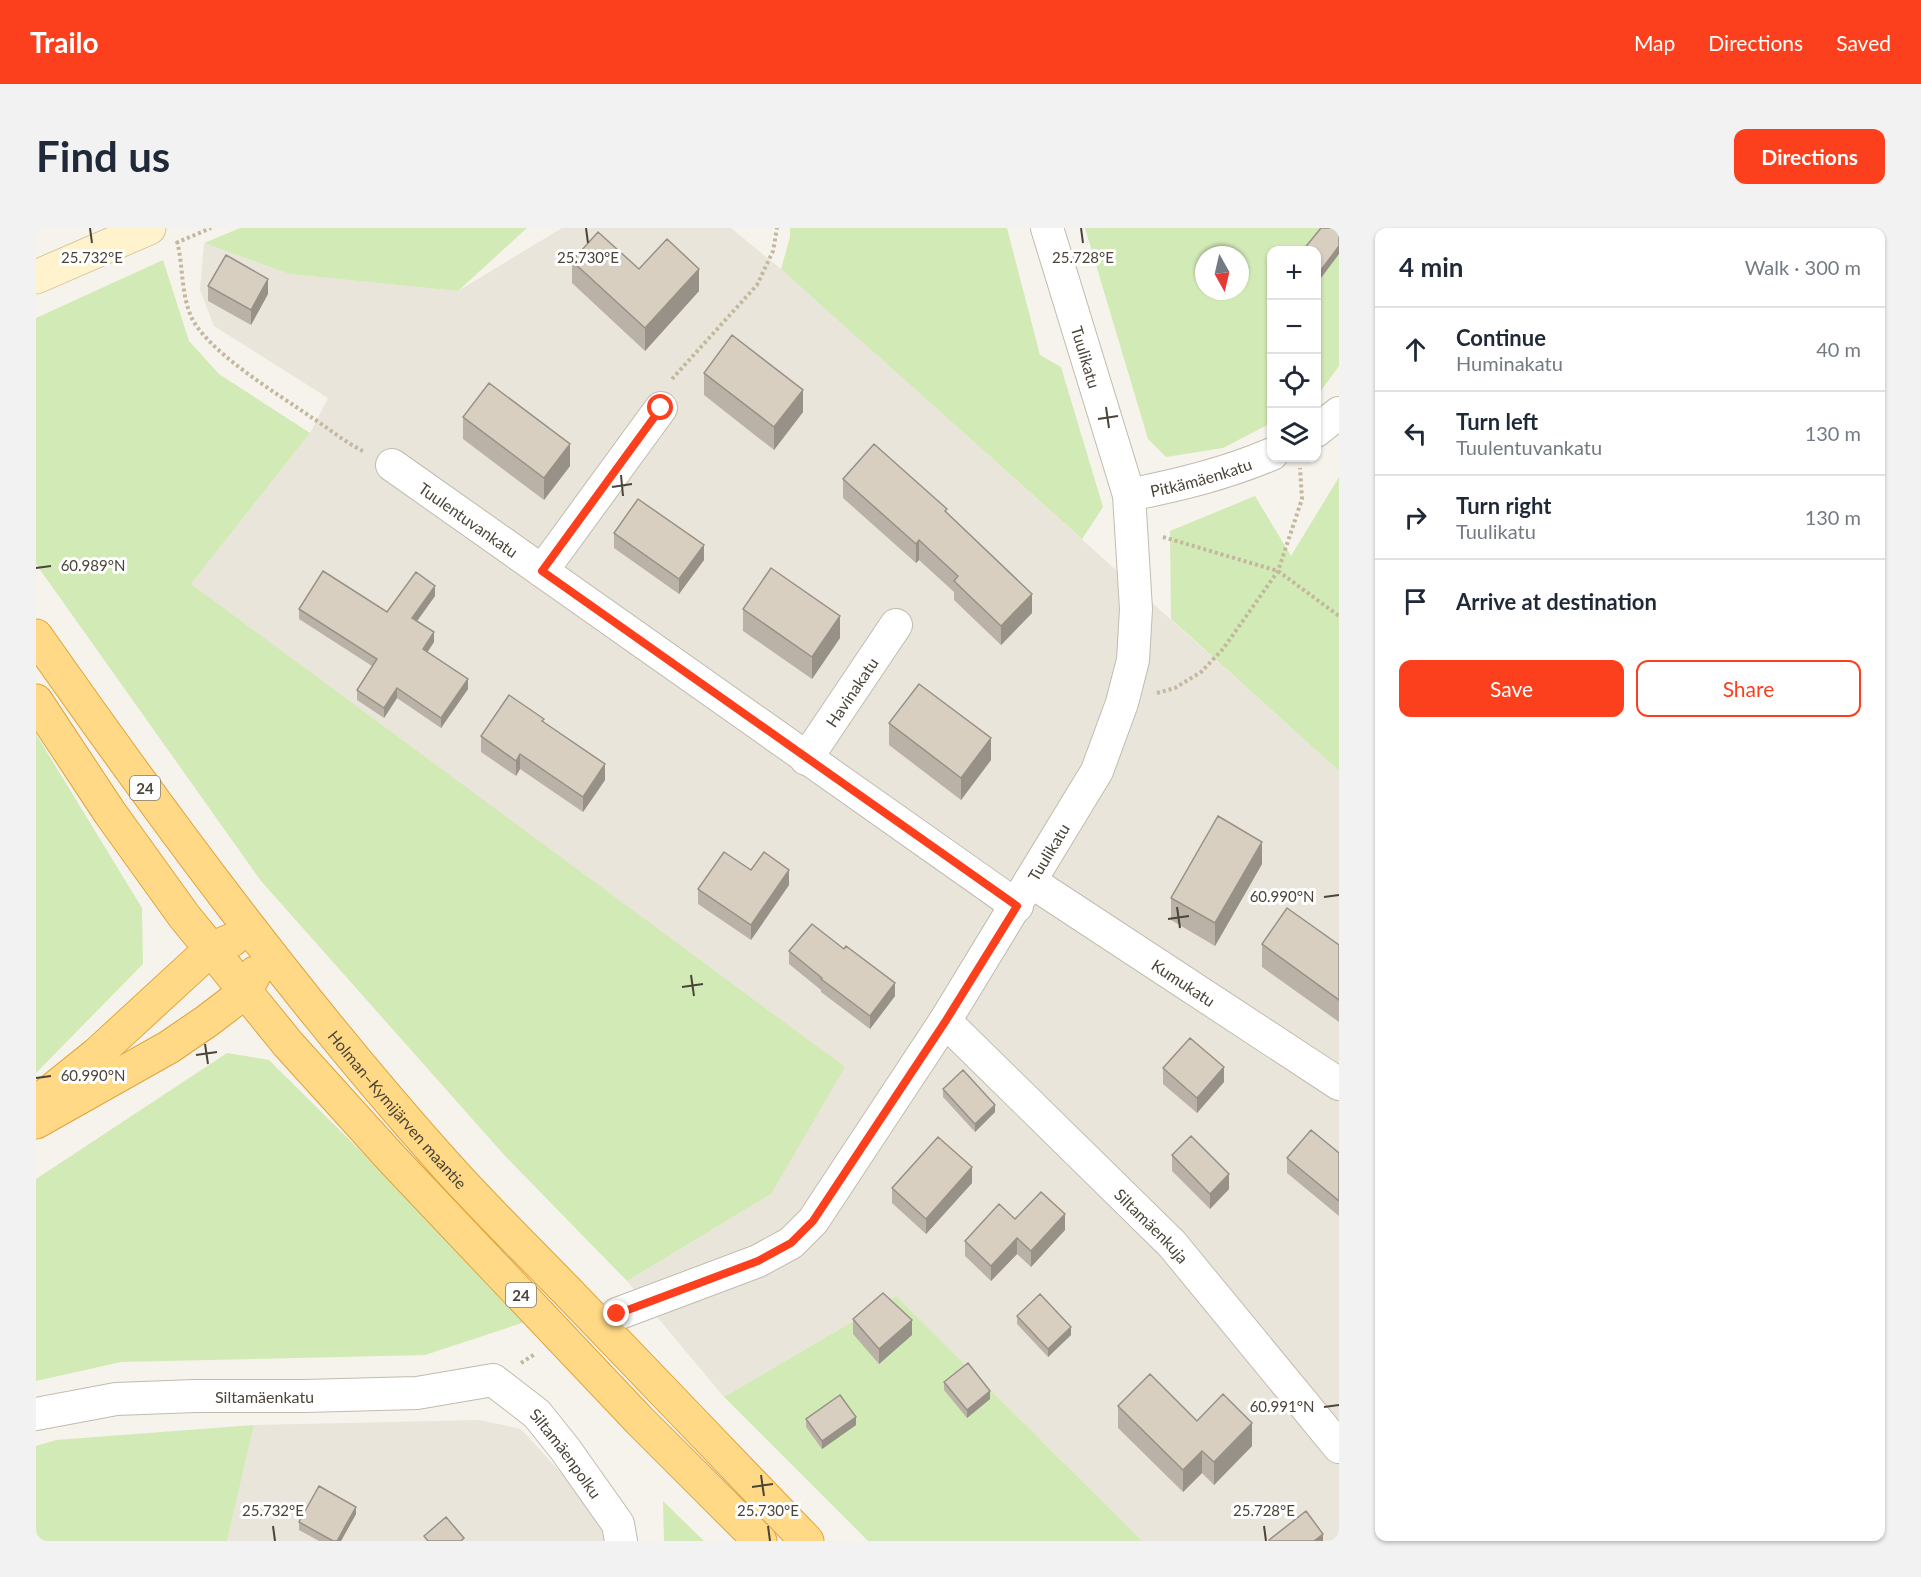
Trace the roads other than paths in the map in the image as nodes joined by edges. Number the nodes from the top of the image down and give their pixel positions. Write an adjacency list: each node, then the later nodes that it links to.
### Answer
1 (1047, 228): 9 (street, Tuulikatu)
2 (163, 231): 3 (main road)
3 (36, 277)
4 (661, 408): 10 (street)
5 (1339, 413): 6 (street)
6 (1321, 427)
7 (1267, 456): 9 (street, Pitkämäenkatu)
8 (392, 465): 10 (street, Tuulentuvankatu)
9 (1128, 495): 15 (street, Tuulikatu)
10 (542, 571): 14 (street, Tuulentuvankatu)
11 (896, 626): 14 (street, Havinakatu)
12 (36, 636): 16 (highway, Holman–Kymijärven maantie / 24)
13 (36, 701): 17 (highway, 24)
14 (806, 759): 15 (street, Tuulentuvankatu)
15 (1023, 893): 19 (street, Tuulikatu); 20 (street, Kumukatu)
16 (257, 938): 17 (highway); 18 (highway); 29 (highway, Holman–Kymijärven maantie / 24)
17 (211, 949): 18 (highway, 24); 21 (highway)
18 (246, 992): 22 (highway); 28 (highway, 24)
19 (945, 1022): 23 (street, Tuulikatu); 26 (street, Siltamäenkuja)
20 (1339, 1084)
21 (36, 1103)
22 (36, 1122)
23 (617, 1314)
24 (493, 1380): 25 (street, Siltamäenkatu); 27 (street, Siltamäenpolku)
25 (36, 1414)
26 (1339, 1447)
27 (621, 1541)
28 (760, 1541)
29 (807, 1541)

